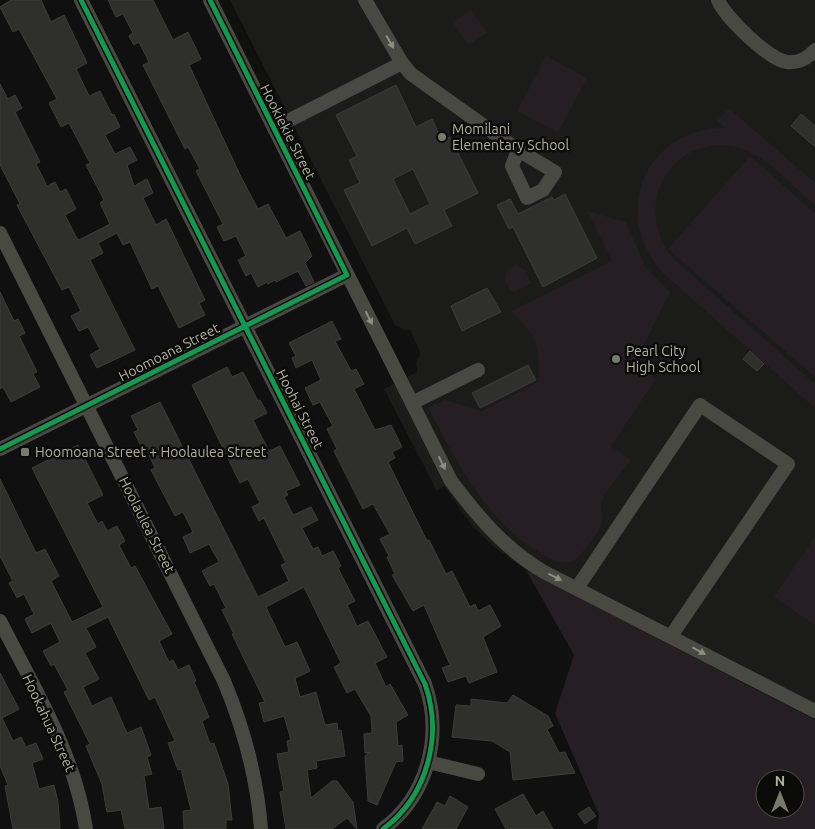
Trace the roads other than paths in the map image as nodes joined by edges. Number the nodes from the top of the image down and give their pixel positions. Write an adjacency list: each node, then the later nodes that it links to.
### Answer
1 (81, 0): 12 (street, Hoohai Street)
2 (210, 0): 7 (street, Hookiekie Street)
3 (365, 0): 6 (street, one-way to 6)
4 (718, 0): 5 (street)
5 (815, 50)
6 (402, 63): 7 (street); 8 (street)
7 (274, 128): 11 (street, Hookiekie Street)
8 (518, 150)
9 (0, 233): 10 (street, Hoolaulea Street)
10 (5, 255): 15 (street, Hoolaulea Street)
11 (347, 275): 12 (street, Hoomoana Street); 14 (street, Hookiekie Street, one-way to 14)
12 (245, 326): 15 (street, Hoomoana Street); 21 (street, Hoohai Street)
13 (478, 370): 14 (street)
14 (412, 403): 17 (street, Hookiekie Street, one-way to 17)
15 (87, 406): 16 (street, Hoomoana Street); 24 (street, Hoolaulea Street)
16 (0, 449)
17 (576, 588): 19 (street, Hookiekie Street); 19 (street)
18 (0, 621): 23 (street, Hookahua Street)
19 (671, 636): 20 (street, Hookiekie Street, one-way to 20)
20 (815, 711)
21 (428, 762): 22 (street); 25 (street, Hoohai Street)
22 (478, 774)
23 (86, 829)
24 (261, 829)
25 (383, 829)

